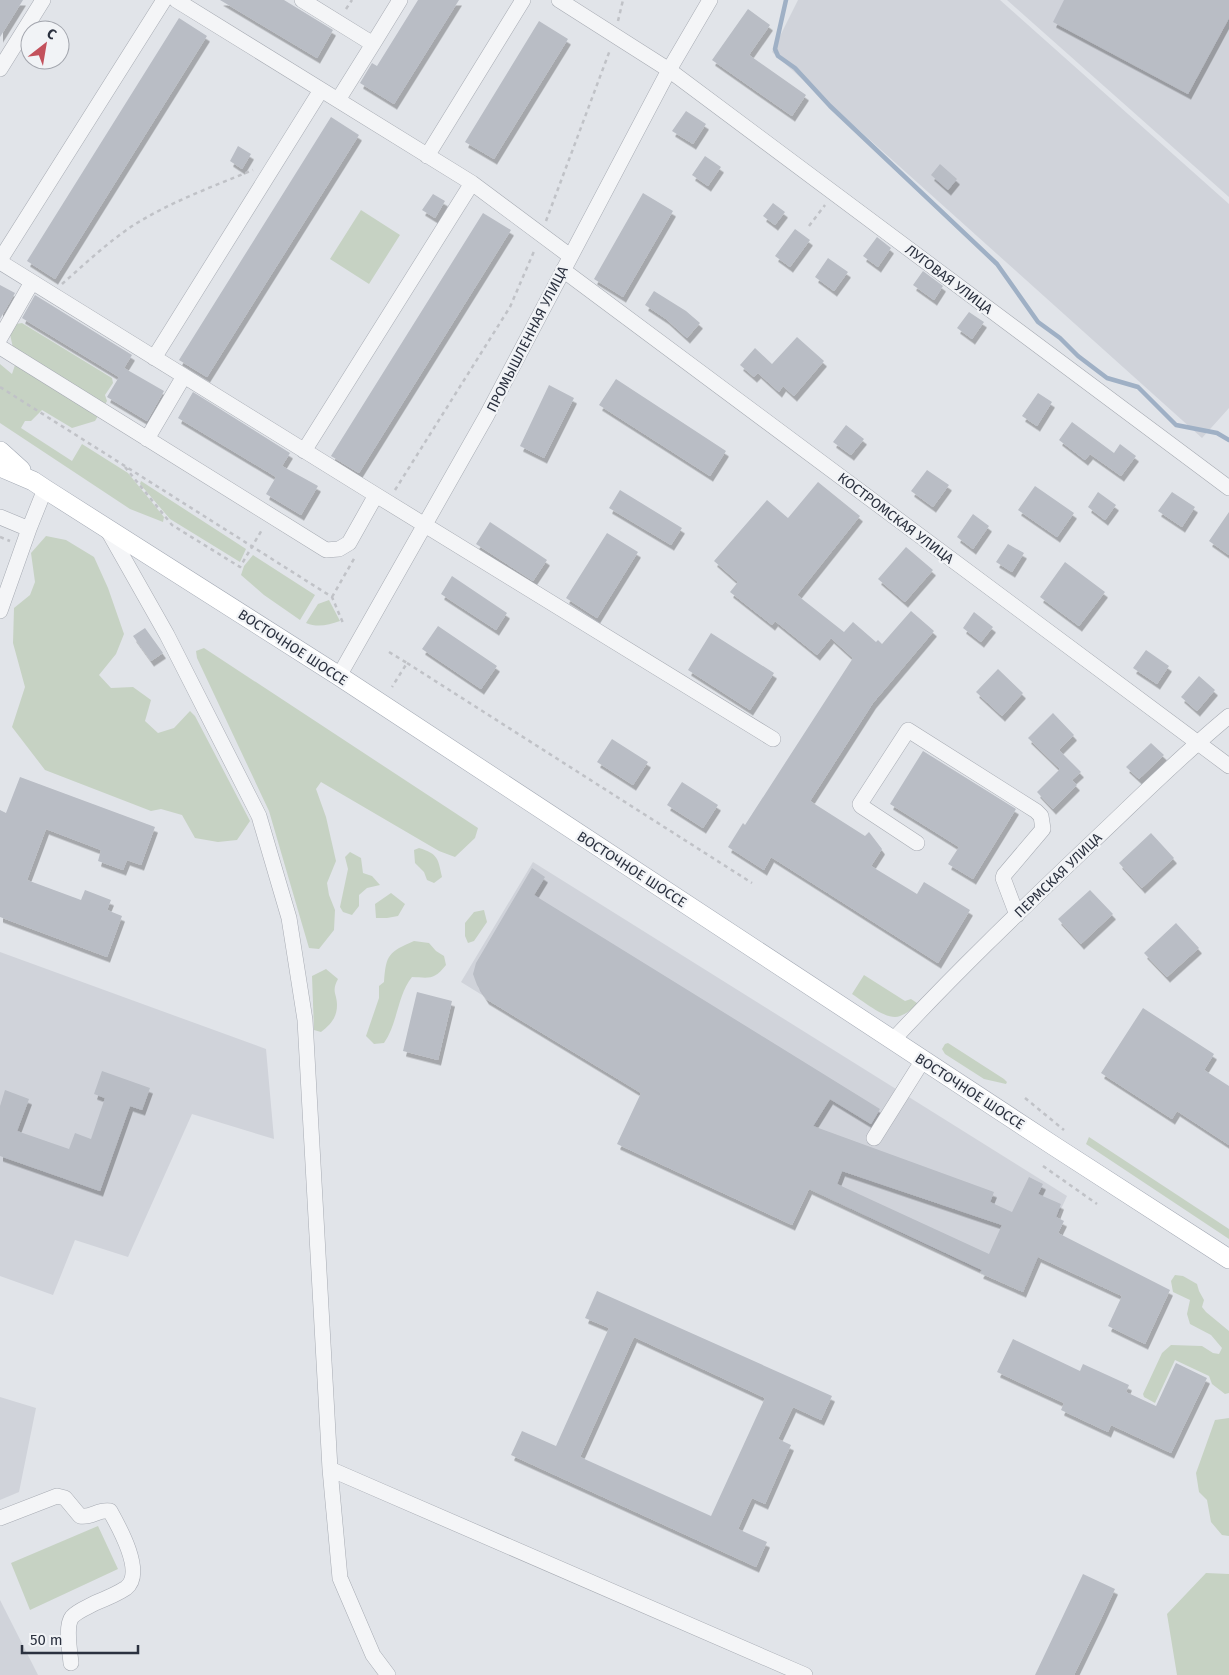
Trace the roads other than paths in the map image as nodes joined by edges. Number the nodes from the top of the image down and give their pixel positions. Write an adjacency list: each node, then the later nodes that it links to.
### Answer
1 (43, 0): 10 (street)
2 (164, 0): 16 (street)
3 (176, 0): 12 (street, КОСТРОМСКАЯ УЛИЦА)
4 (302, 0): 9 (street)
5 (400, 0): 9 (street)
6 (523, 0): 14 (street)
7 (559, 0): 11 (street, ЛУГОВАЯ УЛИЦА)
8 (710, 0): 11 (street, ПРОМЫШЛЕННАЯ УЛИЦА)
9 (373, 44): 13 (street)
10 (0, 69)
11 (669, 70): 17 (street, ПРОМЫШЛЕННАЯ УЛИЦА); 28 (street, ЛУГОВАЯ УЛИЦА)
12 (321, 90): 13 (street, КОСТРОМСКАЯ УЛИЦА); 21 (street)
13 (338, 100): 14 (street, КОСТРОМСКАЯ УЛИЦА)
14 (427, 156): 15 (street, КОСТРОМСКАЯ УЛИЦА)
15 (472, 183): 17 (street, КОСТРОМСКАЯ УЛИЦА); 25 (street)
16 (0, 261): 18 (street)
17 (566, 263): 31 (street, ПРОМЫШЛЕННАЯ УЛИЦА); 38 (street, КОСТРОМСКАЯ УЛИЦА)
18 (32, 282): 19 (street); 21 (street)
19 (0, 338)
20 (0, 347): 23 (street)
21 (154, 358): 22 (street)
22 (184, 376): 23 (street); 25 (street)
23 (147, 439): 29 (street)
24 (0, 451): 27 (main road)
25 (304, 451): 29 (street)
26 (0, 467): 27 (main road)
27 (39, 485): 32 (main road, ВОСТОЧНОЕ ШОССЕ); 33 (street)
28 (1229, 488)
29 (382, 499): 31 (street)
30 (0, 516): 33 (street)
31 (424, 525): 35 (street, ПРОМЫШЛЕННАЯ УЛИЦА); 37 (street)
32 (106, 528): 35 (main road, ВОСТОЧНОЕ ШОССЕ); 46 (street)
33 (29, 529): 34 (street)
34 (0, 611)
35 (339, 676): 42 (main road, ВОСТОЧНОЕ ШОССЕ)
36 (1229, 716): 38 (street, ПЕРМСКАЯ УЛИЦА)
37 (773, 739)
38 (1197, 742): 39 (street, КОСТРОМСКАЯ УЛИЦА); 41 (street, ПЕРМСКАЯ УЛИЦА)
39 (1229, 766)
40 (917, 843): 41 (street)
41 (1017, 915): 42 (street, ПЕРМСКАЯ УЛИЦА)
42 (893, 1040): 43 (main road, ВОСТОЧНОЕ ШОССЕ)
43 (923, 1060): 44 (street); 45 (main road, ВОСТОЧНОЕ ШОССЕ)
44 (874, 1138)
45 (1229, 1259)
46 (330, 1468): 49 (street); 50 (street)
47 (0, 1518): 48 (street)
48 (71, 1663)
49 (388, 1675)
50 (805, 1675)

